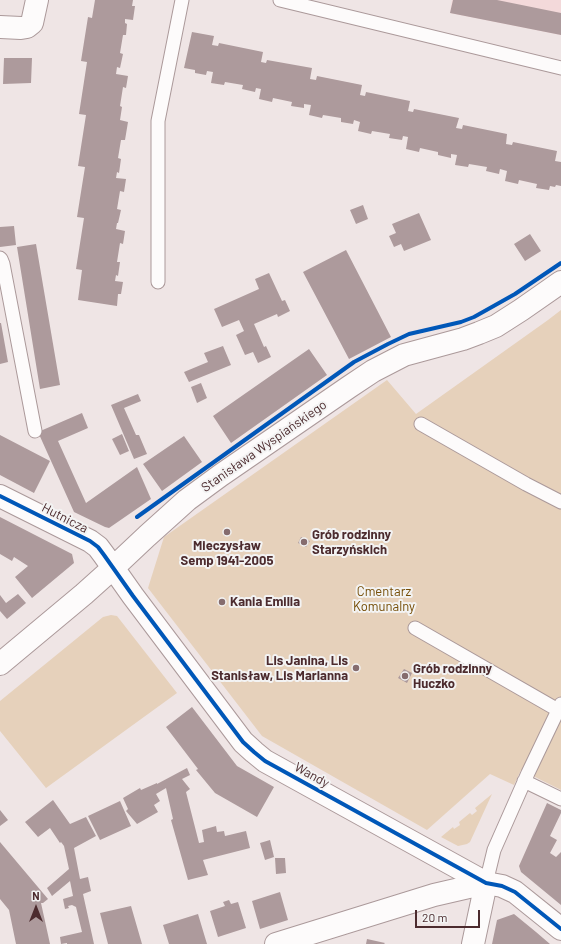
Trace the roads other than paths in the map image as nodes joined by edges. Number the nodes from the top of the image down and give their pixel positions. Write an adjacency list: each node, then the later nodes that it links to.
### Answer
1 (37, 0): 4 (street)
2 (182, 0): 7 (lane)
3 (280, 0): 5 (lane)
4 (0, 27)
5 (561, 68)
6 (0, 258): 10 (lane)
7 (158, 282)
8 (561, 282): 13 (street, Stanisława Wyspiańskiego)
9 (421, 424): 12 (lane)
10 (35, 431)
11 (0, 496): 13 (street, Hutnicza)
12 (561, 502)
13 (113, 568): 15 (street, Stanisława Wyspiańskiego); 19 (street, Wandy)
14 (415, 628): 16 (lane)
15 (0, 664)
16 (560, 707): 17 (lane)
17 (524, 781): 18 (lane); 19 (lane)
18 (561, 799)
19 (486, 883): 20 (street, Wandy); 21 (street); 22 (street)
20 (561, 929)
21 (276, 944)
22 (473, 944)

